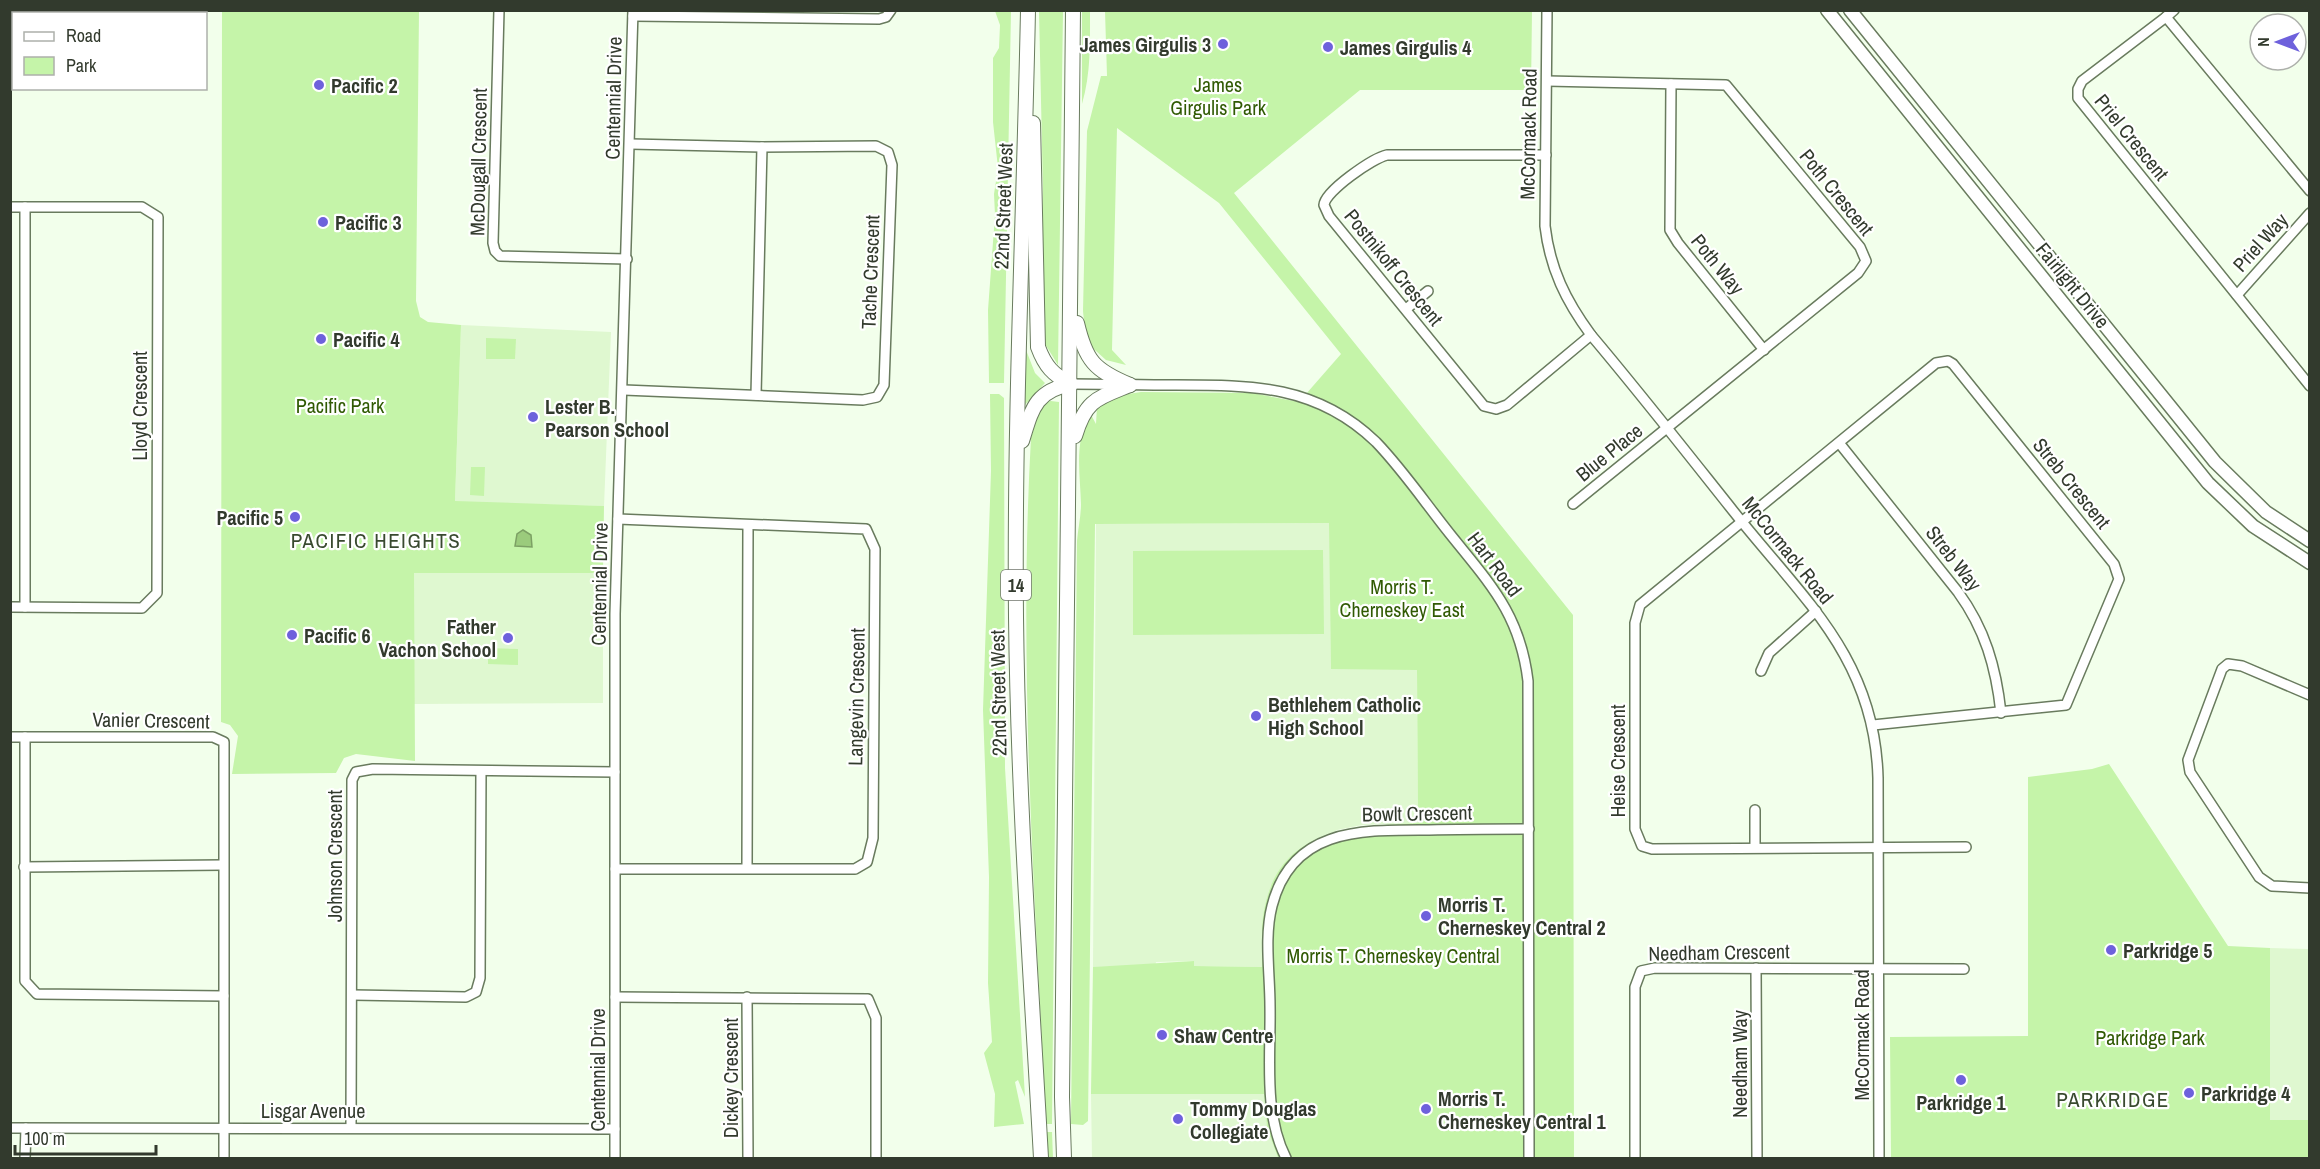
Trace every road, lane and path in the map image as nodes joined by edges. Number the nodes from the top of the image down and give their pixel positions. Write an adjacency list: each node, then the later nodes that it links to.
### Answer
1 (499, 10): 20 (street, McDougall Crescent)
2 (891, 10): 8 (street)
3 (1028, 10): 10 (highway, 22nd Street West / 14)
4 (1073, 10): 23 (highway)
5 (1547, 10): 11 (street, McCormack Road)
6 (1827, 10): 41 (main road, Fairlight Drive)
7 (1850, 10): 40 (main road, Fairlight Drive)
8 (633, 13): 13 (street, Centennial Drive)
9 (2170, 14): 16 (street, Priel Crescent); 22 (street, Priel Crescent)
10 (1027, 74): 27 (highway); 35 (highway, 22nd Street West / 14)
11 (1547, 81): 12 (street, Poth Crescent); 15 (street, McCormack Road)
12 (1671, 84): 26 (street, Poth Way); 26 (street, Poth Crescent)
13 (630, 144): 14 (street, Tache Crescent); 20 (street, Centennial Drive)
14 (762, 147): 31 (street); 31 (street, Tache Crescent)
15 (1546, 155): 24 (street, Postnikoff Crescent); 25 (street, McCormack Road)
16 (2310, 191)
17 (10, 207): 18 (street, Lloyd Crescent)
18 (25, 207): 43 (street); 43 (street, Lloyd Crescent)
19 (2310, 213): 22 (street, Priel Way)
20 (627, 259): 30 (street, Centennial Drive)
21 (1428, 291): 24 (street)
22 (2237, 295): 29 (street)
23 (1072, 306): 27 (highway); 28 (highway)
24 (1406, 309): 25 (street, Postnikoff Crescent)
25 (1591, 334): 32 (street, McCormack Road)
26 (1764, 350): 32 (street, Poth Crescent)
27 (1071, 384): 28 (street, Hart Road); 34 (highway); 35 (highway)
28 (1130, 385): 34 (highway); 54 (street, Hart Road)
29 (2310, 386)
30 (624, 390): 31 (street, Tache Crescent); 37 (street, Centennial Drive)
31 (756, 395)
32 (1667, 427): 36 (street, Blue Place); 38 (street, McCormack Road)
33 (1840, 444): 38 (street, Streb Crescent); 47 (street, Streb Way); 47 (street, Streb Crescent)
34 (1069, 449): 81 (highway)
35 (1018, 452): 80 (highway, 22nd Street West / 14)
36 (1573, 504)
37 (618, 519): 39 (street, Langevin Crescent); 52 (street, Centennial Drive)
38 (1742, 523): 44 (street, McCormack Road); 55 (street, Heise Crescent)
39 (748, 526): 60 (street); 60 (street, Langevin Crescent)
40 (2310, 541)
41 (2310, 563)
42 (10, 607): 43 (street, Lloyd Crescent)
43 (25, 607)
44 (1816, 612): 45 (street); 48 (street, McCormack Road)
45 (1761, 671)
46 (2310, 695): 62 (street)
47 (2001, 712): 48 (street, Streb Crescent)
48 (1873, 725): 56 (street, McCormack Road)
49 (10, 737): 50 (street, Vanier Crescent)
50 (25, 737): 58 (street, Vanier Crescent); 59 (street)
51 (481, 771): 52 (street, Johnson Crescent); 66 (street); 66 (street, Johnson Crescent)
52 (615, 772): 61 (street, Centennial Drive)
53 (1755, 810): 55 (street)
54 (1529, 829): 82 (street, Bowlt Crescent); 83 (street, Hart Road)
55 (1755, 847): 56 (street, Heise Crescent)
56 (1879, 847): 57 (street, Heise Crescent); 64 (street, McCormack Road)
57 (1966, 847)
58 (224, 865): 59 (street); 67 (street, Vanier Crescent)
59 (24, 867): 67 (street)
60 (747, 868): 61 (street, Langevin Crescent)
61 (615, 869): 68 (street, Centennial Drive)
62 (2310, 888)
63 (1756, 968): 64 (street, Needham Crescent); 84 (street, Needham Crescent); 85 (street, Needham Way)
64 (1879, 969): 65 (street, Needham Crescent); 86 (street, McCormack Road)
65 (1964, 969)
66 (353, 995): 73 (street, Johnson Crescent)
67 (224, 996): 72 (street, Vanier Crescent)
68 (615, 997): 69 (street, Dickey Crescent); 74 (street, Centennial Drive)
69 (747, 997): 78 (street, Dickey Crescent); 79 (street, Dickey Crescent)
70 (10, 1128): 71 (street, Lisgar Avenue)
71 (26, 1128): 72 (street, Lisgar Avenue); 75 (street)
72 (223, 1128): 73 (street, Lisgar Avenue); 76 (street, Vanier Crescent)
73 (351, 1128): 74 (street, Lisgar Avenue)
74 (615, 1129): 77 (street, Centennial Drive)
75 (25, 1158)
76 (224, 1158)
77 (615, 1158)
78 (748, 1158)
79 (876, 1158)
80 (1041, 1158)
81 (1064, 1158)
82 (1286, 1158)
83 (1530, 1158)
84 (1635, 1158)
85 (1757, 1158)
86 (1879, 1158)

